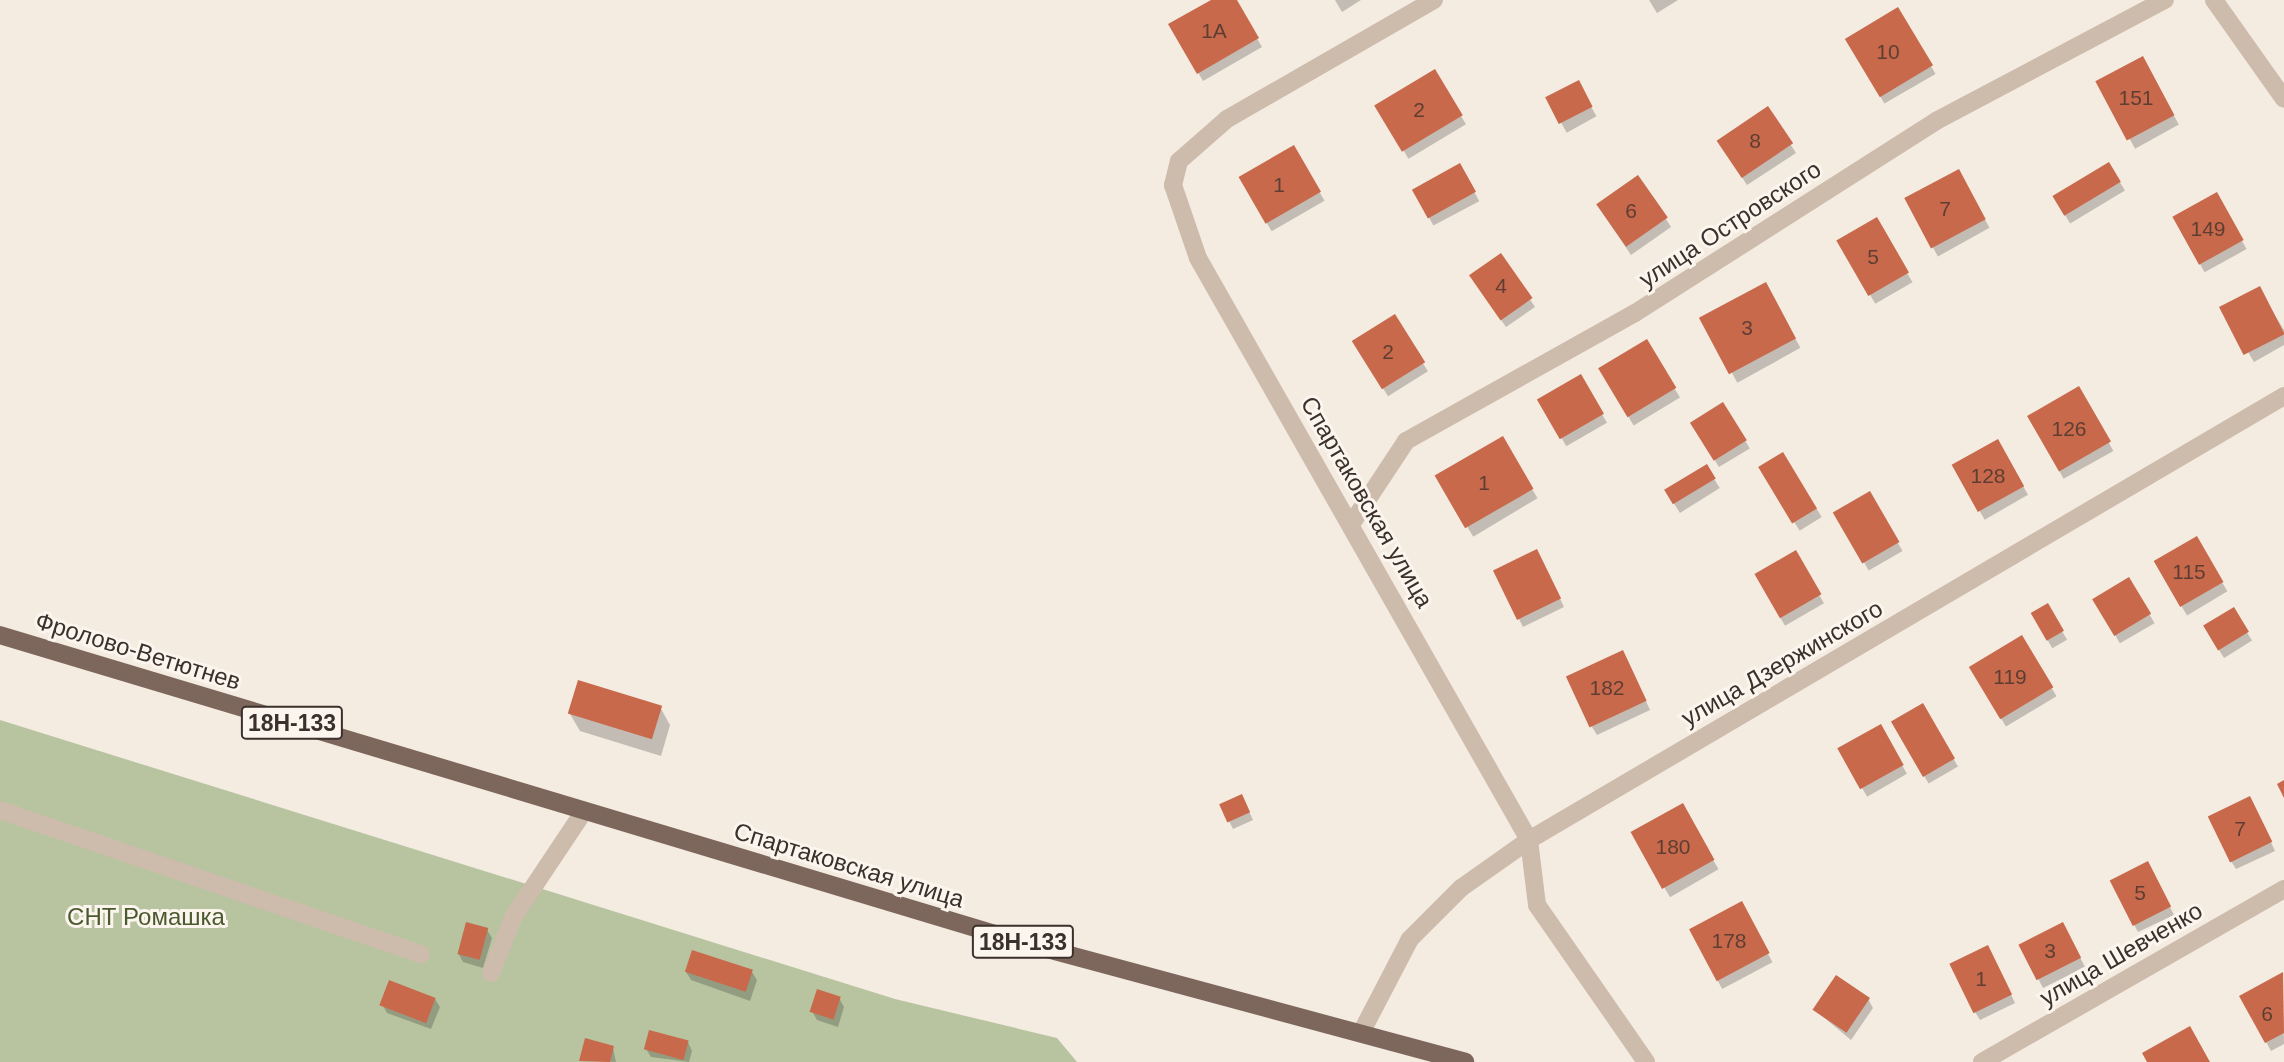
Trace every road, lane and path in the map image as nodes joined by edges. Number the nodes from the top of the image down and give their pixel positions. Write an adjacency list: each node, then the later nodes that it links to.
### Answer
1 (1434, 0): 6 (street, Спартаковская улица)
2 (2165, 0): 6 (street, улица Островского)
3 (2214, 0): 4 (street)
4 (2284, 99)
5 (2284, 397): 10 (street, улица Дзержинского)
6 (1353, 523): 10 (street, Спартаковская улица)
7 (0, 635): 9 (main road, Фролово-Ветютнев / 18Н-133)
8 (0, 810): 12 (street)
9 (584, 811): 13 (street); 14 (main road, Спартаковская улица / 18Н-133)
10 (1529, 840): 14 (street, улица Дзержинского); 16 (street)
11 (2284, 889): 17 (street, улица Шевченко)
12 (421, 954)
13 (491, 973)
14 (1361, 1033): 15 (main road, Спартаковская улица / 18Н-133)
15 (1465, 1062)
16 (1646, 1062)
17 (1982, 1062)

